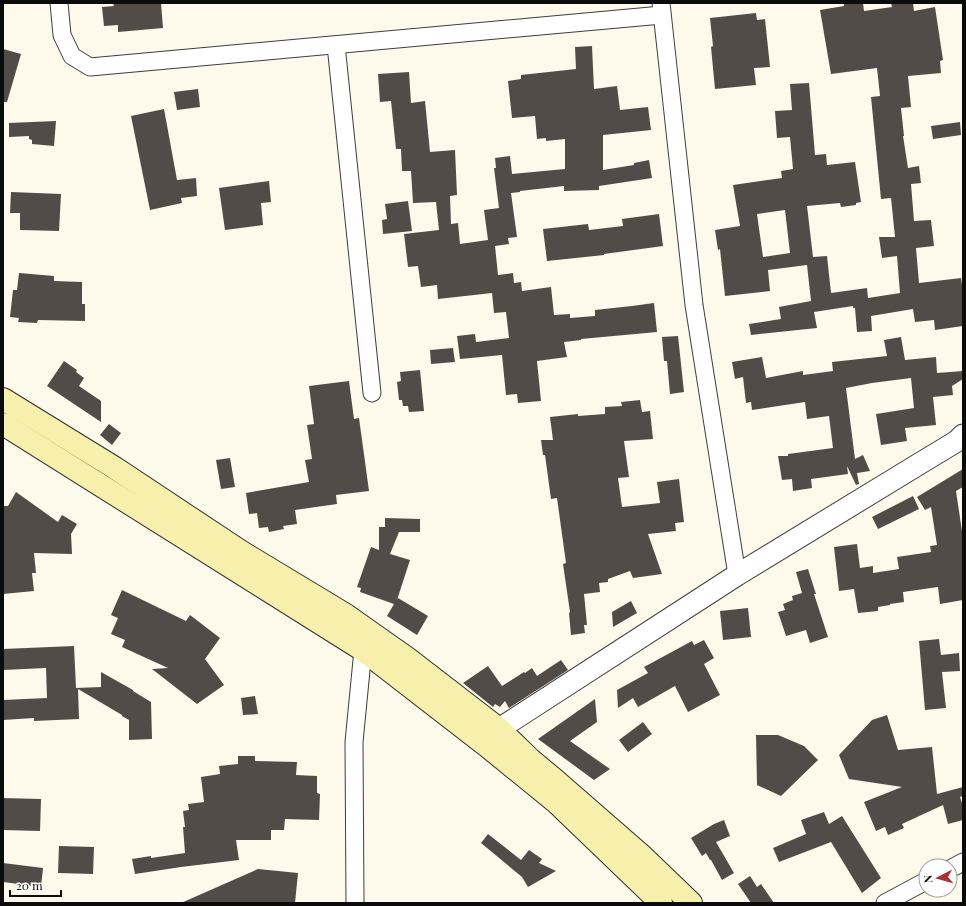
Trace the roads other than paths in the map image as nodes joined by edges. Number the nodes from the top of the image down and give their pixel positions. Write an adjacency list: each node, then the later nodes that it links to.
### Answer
1 (59, 3): 3 (street)
2 (661, 9): 3 (street); 8 (street)
3 (336, 45): 4 (street)
4 (372, 393)
5 (3, 399): 10 (main road)
6 (3, 424): 9 (main road)
7 (963, 435): 8 (street)
8 (738, 575): 10 (street)
9 (363, 650): 11 (main road); 13 (street)
10 (499, 729): 11 (street); 15 (main road)
11 (483, 744): 14 (main road)
12 (918, 886): 16 (street)
13 (355, 903)
14 (661, 903)
15 (692, 903)
16 (884, 903)

